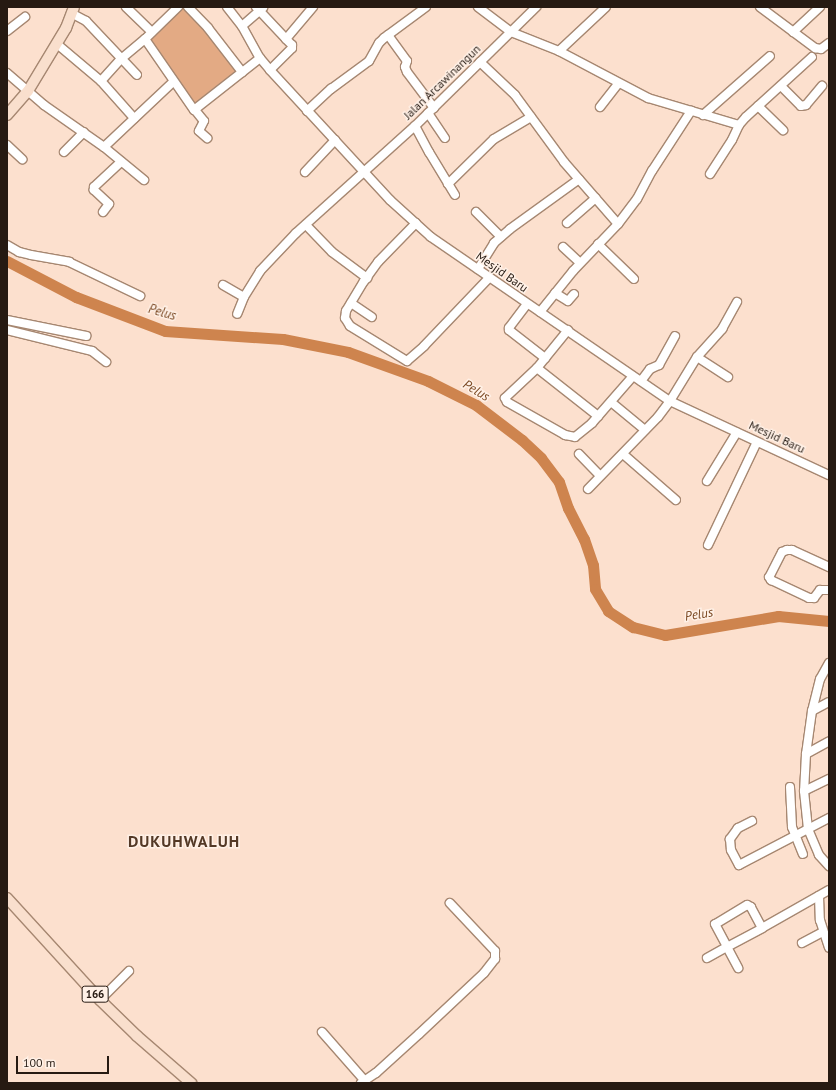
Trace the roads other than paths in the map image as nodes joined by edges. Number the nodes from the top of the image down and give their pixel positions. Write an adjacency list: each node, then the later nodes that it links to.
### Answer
1 (126, 7): 18 (street)
2 (178, 7): 18 (street)
3 (188, 7): 33 (street)
4 (227, 7): 16 (street, Mesjid Baru)
5 (300, 7): 14 (street)
6 (426, 7): 21 (street)
7 (478, 7): 19 (street)
8 (536, 7): 19 (street, Jalan Arcawinangun)
9 (606, 7): 26 (street)
10 (760, 7): 20 (street)
11 (820, 7): 20 (street)
12 (260, 8): 16 (street); 23 (street)
13 (73, 10): 24 (main road); 30 (street)
14 (310, 10): 23 (street)
15 (25, 17): 17 (street)
16 (242, 26): 29 (street, Mesjid Baru)
17 (7, 31)
18 (152, 32): 22 (street)
19 (511, 32): 26 (street); 31 (street, Jalan Arcawinangun)
20 (793, 32): 25 (street)
21 (388, 35): 45 (street); 46 (street)
22 (145, 39): 30 (street); 37 (street)
23 (286, 39): 32 (street)
24 (57, 44): 36 (street); 41 (main road)
25 (829, 44)
26 (559, 51): 38 (street)
27 (770, 56): 49 (street)
28 (812, 57): 39 (street)
29 (260, 58): 32 (street, Mesjid Baru); 33 (street)
30 (121, 59): 35 (street); 36 (street)
31 (480, 62): 46 (street, Jalan Arcawinangun); 50 (street)
32 (270, 70): 45 (street, Mesjid Baru)
33 (242, 72): 44 (street)
34 (7, 73): 41 (street)
35 (137, 75)
36 (101, 81): 51 (street)
37 (173, 82): 44 (street); 51 (street)
38 (618, 84): 43 (street); 47 (street)
39 (781, 86): 40 (street); 42 (street)
40 (822, 86)
41 (28, 91): 48 (main road); 55 (street)
42 (758, 106): 52 (street); 54 (street)
43 (600, 107)
44 (195, 110): 56 (street)
45 (307, 111): 58 (street, Mesjid Baru)
46 (431, 111): 53 (street, Jalan Arcawinangun); 57 (street)
47 (691, 111): 49 (street); 76 (street)
48 (7, 115)
49 (703, 115): 52 (street)
50 (531, 117): 67 (street); 69 (street)
51 (134, 118): 60 (street)
52 (739, 125): 66 (street)
53 (415, 126): 65 (street, Jalan Arcawinangun); 69 (street)
54 (784, 130)
55 (84, 132): 60 (street); 61 (street)
56 (208, 138)
57 (445, 138)
58 (335, 140): 64 (street); 65 (street, Mesjid Baru)
59 (7, 146): 62 (street)
60 (104, 147): 63 (street)
61 (64, 152)
62 (22, 159)
63 (121, 162): 68 (street); 72 (street)
64 (305, 172)
65 (363, 172): 74 (street, Mesjid Baru); 77 (street, Jalan Arcawinangun)
66 (710, 174)
67 (579, 179): 71 (street); 78 (street)
68 (144, 180)
69 (448, 184): 70 (street)
70 (455, 196)
71 (596, 198): 75 (street); 76 (street)
72 (103, 212)
73 (476, 212): 78 (street)
74 (416, 223): 83 (street, Mesjid Baru); 85 (street)
75 (567, 223)
76 (618, 224): 79 (street)
77 (306, 225): 85 (street); 91 (street, Jalan Arcawinangun)
78 (501, 237): 83 (street)
79 (598, 244): 82 (street); 86 (street)
80 (7, 245): 90 (street)
81 (563, 247): 82 (street)
82 (580, 263): 88 (street)
83 (478, 269): 84 (street, Mesjid Baru)
84 (490, 277): 93 (street); 94 (street, Mesjid Baru)
85 (367, 278): 93 (street)
86 (634, 279)
87 (223, 285): 91 (street)
88 (556, 293): 89 (street); 95 (street)
89 (574, 294)
90 (140, 296)
91 (244, 297): 96 (street, Jalan Arcawinangun)
92 (737, 302): 103 (street)
93 (351, 303): 97 (street)
94 (527, 304): 95 (street, Mesjid Baru); 104 (street)
95 (540, 312): 100 (street, Mesjid Baru)
96 (237, 314)
97 (372, 317)
98 (7, 320): 101 (street)
99 (7, 330): 105 (street)
100 (568, 330): 104 (street); 107 (street, Mesjid Baru)
101 (86, 336)
102 (675, 336): 109 (street)
103 (698, 357): 108 (street); 110 (street)
104 (545, 358): 106 (street)
105 (106, 362)
106 (537, 368): 112 (street); 112 (street)
107 (633, 376): 109 (street, Mesjid Baru); 111 (street)
108 (728, 377)
109 (641, 381): 110 (street, Mesjid Baru)
110 (670, 401): 113 (street); 114 (street, Mesjid Baru)
111 (611, 402): 112 (street); 113 (street)
112 (598, 416)
113 (645, 430): 117 (street)
114 (737, 432): 115 (street, Mesjid Baru); 120 (street)
115 (757, 442): 118 (street, Mesjid Baru); 123 (street)
116 (579, 454): 119 (street)
117 (623, 454): 119 (street); 122 (street)
118 (829, 475)
119 (600, 476): 121 (street)
120 (707, 481)
121 (588, 489)
122 (676, 500)
123 (708, 545)
124 (829, 567): 125 (street)
125 (829, 590)
126 (829, 663): 128 (street)
127 (829, 702): 128 (street)
128 (812, 711): 130 (street)
129 (829, 741): 130 (street)
130 (806, 754): 133 (street)
131 (829, 779): 133 (street)
132 (790, 787): 136 (street)
133 (804, 792): 136 (street)
134 (829, 818): 136 (street)
135 (752, 821): 136 (street)
136 (800, 833): 137 (street); 138 (street)
137 (803, 854)
138 (827, 861)
139 (825, 892): 142 (street); 143 (street)
140 (7, 898): 150 (main road, 166)
141 (450, 903): 152 (street)
142 (762, 928): 145 (street); 145 (street)
143 (823, 932): 144 (street); 146 (street)
144 (802, 943)
145 (727, 947): 147 (street); 148 (street)
146 (829, 948)
147 (707, 958)
148 (738, 968)
149 (129, 971): 150 (street)
150 (100, 1000): 153 (main road, 166)
151 (322, 1032): 152 (street)
152 (363, 1082)
153 (191, 1083)

